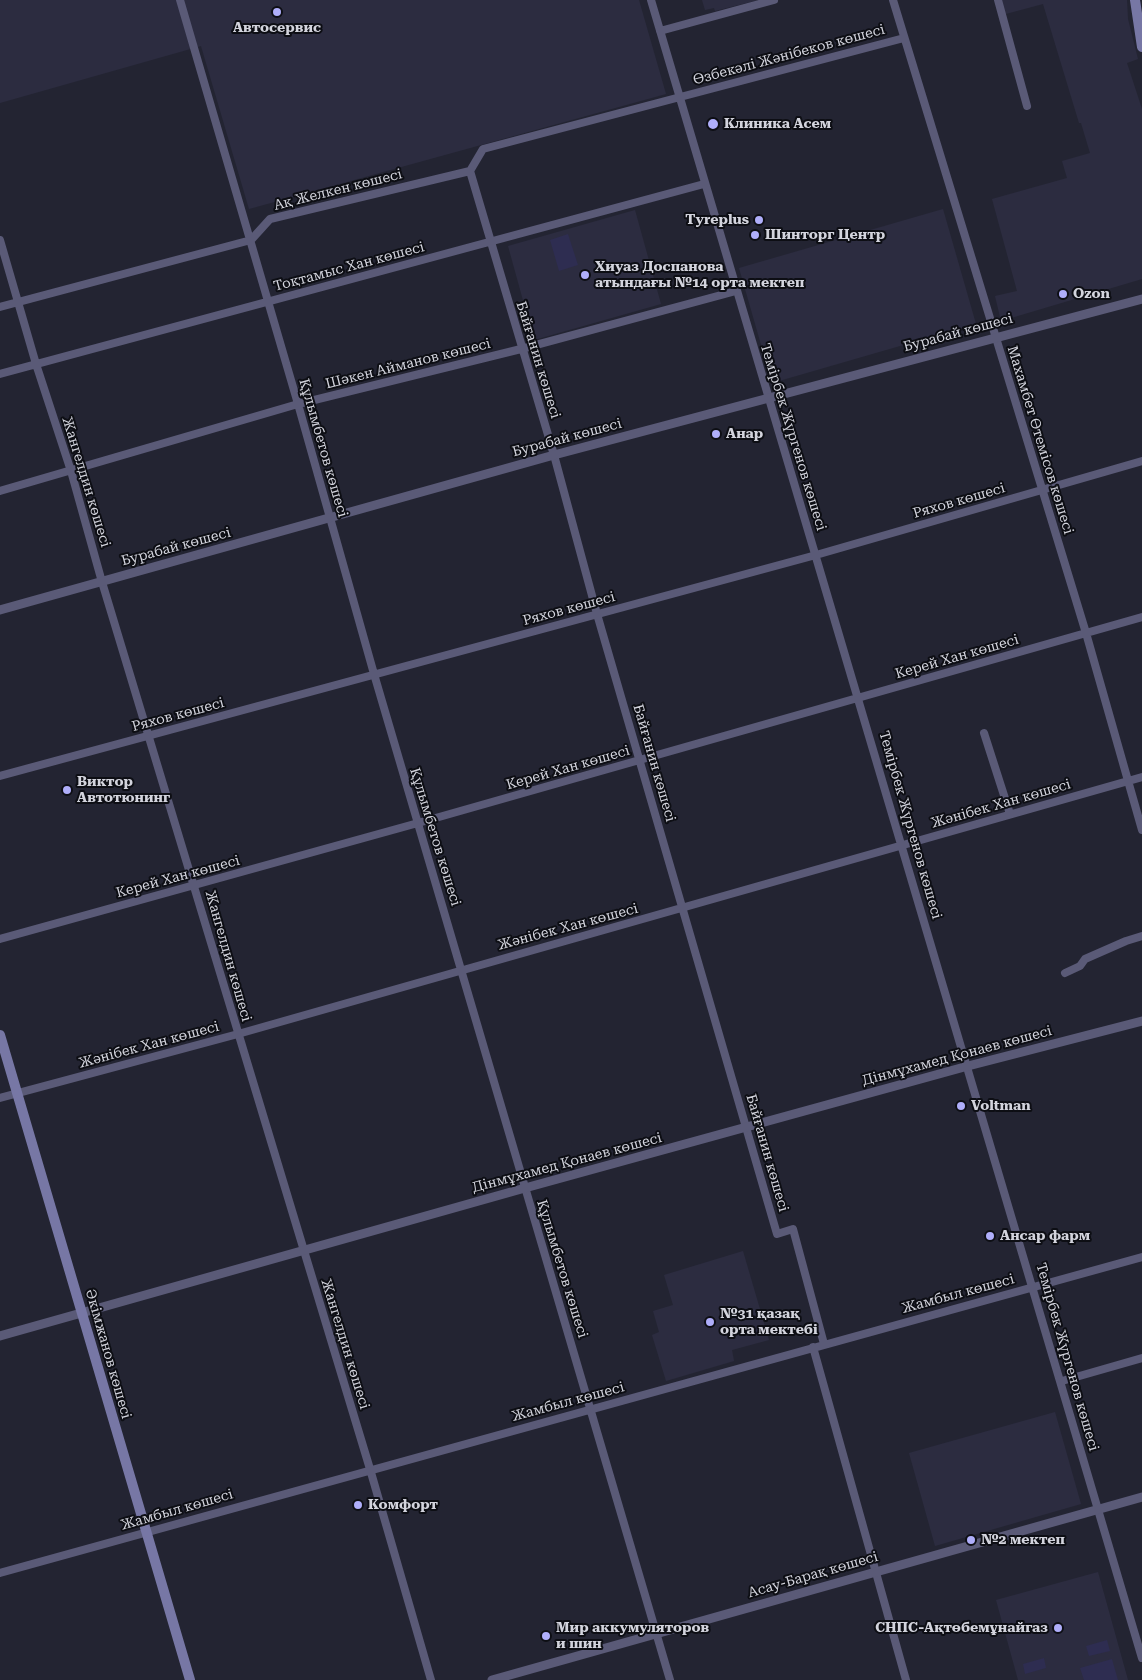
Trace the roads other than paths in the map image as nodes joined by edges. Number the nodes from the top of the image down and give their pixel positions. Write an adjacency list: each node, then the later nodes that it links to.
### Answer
1 (180, 0): 15 (street, Құлымбетов көшесі)
2 (651, 0): 7 (street, Темірбек Жүргенов көшесі)
3 (774, 0): 7 (street)
4 (893, 0): 8 (street, Махамбет Өтемісов көшесі)
5 (998, 0): 11 (street)
6 (1135, 0): 9 (main road)
7 (660, 31): 10 (street, Темірбек Жүргенов көшесі)
8 (904, 38): 10 (street, Өзбекәлі Жәнібеков көшесі); 22 (street, Махамбет Өтемісов көшесі)
9 (1142, 47)
10 (680, 97): 12 (street); 13 (street, Темірбек Жүргенов көшесі)
11 (1027, 106)
12 (470, 171): 15 (street, Ақ Желкен көшесі); 16 (street, Байғанин көшесі)
13 (704, 184): 16 (street, Тоқтамыс Хан көшесі); 17 (street, Темірбек Жүргенов көшесі)
14 (0, 240): 19 (street, Жангелдин көшесі)
15 (251, 240): 19 (street); 20 (street, Құлымбетов көшесі)
16 (491, 242): 20 (street, Тоқтамыс Хан көшесі); 23 (street, Байғанин көшесі)
17 (736, 291): 23 (street, Шәкен Айманов көшесі); 26 (street, Темірбек Жүргенов көшесі)
18 (1142, 299): 22 (street, Бурабай көшесі)
19 (18, 302): 21 (street); 24 (street, Жангелдин көшесі)
20 (268, 302): 24 (street, Тоқтамыс Хан көшесі); 27 (street, Құлымбетов көшесі)
21 (0, 307)
22 (996, 338): 26 (street, Бурабай көшесі); 31 (street, Махамбет Өтемісов көшесі)
23 (521, 349): 27 (street, Шәкен Айманов көшесі); 28 (street, Байғанин көшесі)
24 (36, 364): 25 (street, Тоқтамыс Хан көшесі); 30 (street, Жангелдин көшесі)
25 (0, 374)
26 (769, 398): 28 (street, Бурабай көшесі); 34 (street, Темірбек Жүргенов көшесі)
27 (298, 404): 30 (street, Шәкен Айманов көшесі); 33 (street, Құлымбетов көшесі)
28 (554, 455): 33 (street, Бурабай көшесі); 37 (street, Байғанин көшесі)
29 (1142, 461): 31 (street, Ряхов көшесі)
30 (71, 471): 32 (street, Шәкен Айманов көшесі); 35 (street, Жангелдин көшесі)
31 (1042, 490): 34 (street, Ряхов көшесі); 39 (street, Махамбет Өтемісов көшесі)
32 (0, 491)
33 (330, 518): 35 (street, Бурабай көшесі); 40 (street, Құлымбетов көшесі)
34 (816, 555): 37 (street, Ряхов көшесі); 41 (street, Темірбек Жүргенов көшесі)
35 (102, 582): 36 (street, Бурабай көшесі); 43 (street, Жангелдин көшесі)
36 (0, 610)
37 (598, 614): 40 (street, Ряхов көшесі); 44 (street, Байғанин көшесі)
38 (1142, 617): 39 (street, Керей Хан көшесі)
39 (1086, 633): 41 (street, Керей Хан көшесі); 47 (street, Махамбет Өтемісов көшесі)
40 (374, 674): 43 (street, Ряхов көшесі); 49 (street, Құлымбетов көшесі)
41 (859, 698): 44 (street, Керей Хан көшесі); 51 (street, Темірбек Жүргенов көшесі)
42 (984, 733): 48 (street)
43 (149, 735): 45 (street, Ряхов көшесі); 52 (street, Жангелдин көшесі)
44 (641, 760): 49 (street, Керей Хан көшесі); 53 (street, Байғанин көшесі)
45 (0, 776)
46 (1142, 777): 47 (street, Жәнібек Хан көшесі)
47 (1129, 781): 48 (street, Жәнібек Хан көшесі); 50 (street, Махамбет Өтемісов көшесі)
48 (1010, 814): 51 (street, Жәнібек Хан көшесі)
49 (418, 824): 52 (street, Керей Хан көшесі); 56 (street, Құлымбетов көшесі)
50 (1142, 830)
51 (902, 845): 53 (street, Жәнібек Хан көшесі); 61 (street, Темірбек Жүргенов көшесі)
52 (195, 886): 55 (street, Керей Хан көшесі); 59 (street, Жангелдин көшесі)
53 (683, 908): 56 (street, Жәнібек Хан көшесі); 64 (street, Байғанин көшесі)
54 (1142, 936): 57 (street)
55 (0, 940)
56 (462, 970): 59 (street, Жәнібек Хан көшесі); 65 (street, Құлымбетов көшесі)
57 (1065, 973)
58 (1142, 1021): 61 (street, Дінмұхамед Қонаев көшесі)
59 (238, 1034): 62 (street, Жәнібек Хан көшесі); 66 (street, Жангелдин көшесі)
60 (0, 1035): 62 (main road, Әкімжанов көшесі)
61 (968, 1066): 64 (street, Дінмұхамед Қонаев көшесі); 68 (street, Темірбек Жүргенов көшесі)
62 (18, 1093): 63 (street, Жәнібек Хан көшесі); 69 (main road, Әкімжанов көшесі)
63 (0, 1098)
64 (747, 1128): 65 (street, Дінмұхамед Қонаев көшесі); 71 (street, Байғанин көшесі)
65 (525, 1188): 66 (street, Дінмұхамед Қонаев көшесі); 75 (street, Құлымбетов көшесі)
66 (304, 1250): 69 (street, Дінмұхамед Қонаев көшесі); 76 (street, Жангелдин көшесі)
67 (1142, 1257): 68 (street, Жамбыл көшесі)
68 (1034, 1286): 71 (street, Жамбыл көшесі); 74 (street, Темірбек Жүргенов көшесі)
69 (82, 1313): 70 (street, Дінмұхамед Қонаев көшесі); 79 (main road, Әкімжанов көшесі)
70 (0, 1336)
71 (824, 1344): 72 (street, Жамбыл көшесі)
72 (813, 1347): 75 (street, Жамбыл көшесі); 80 (street)
73 (1142, 1358): 74 (street)
74 (1062, 1381): 78 (street, Темірбек Жүргенов көшесі)
75 (592, 1409): 76 (street, Жамбыл көшесі); 82 (street, Құлымбетов көшесі)
76 (370, 1469): 79 (street, Жамбыл көшесі); 85 (street, Жангелдин көшесі)
77 (1142, 1497): 78 (street, Асау-Барақ көшесі)
78 (1099, 1509): 80 (street, Асау-Барақ көшесі); 83 (street, Темірбек Жүргенов көшесі)
79 (146, 1532): 81 (street, Жамбыл көшесі); 84 (main road, Әкімжанов көшесі)
80 (876, 1571): 82 (street, Асау-Барақ көшесі); 88 (street)
81 (0, 1572)
82 (657, 1632): 86 (street, Асау-Барақ көшесі); 87 (street, Құлымбетов көшесі)
83 (1142, 1658)
84 (190, 1680)
85 (431, 1680)
86 (492, 1680)
87 (670, 1680)
88 (906, 1680)

